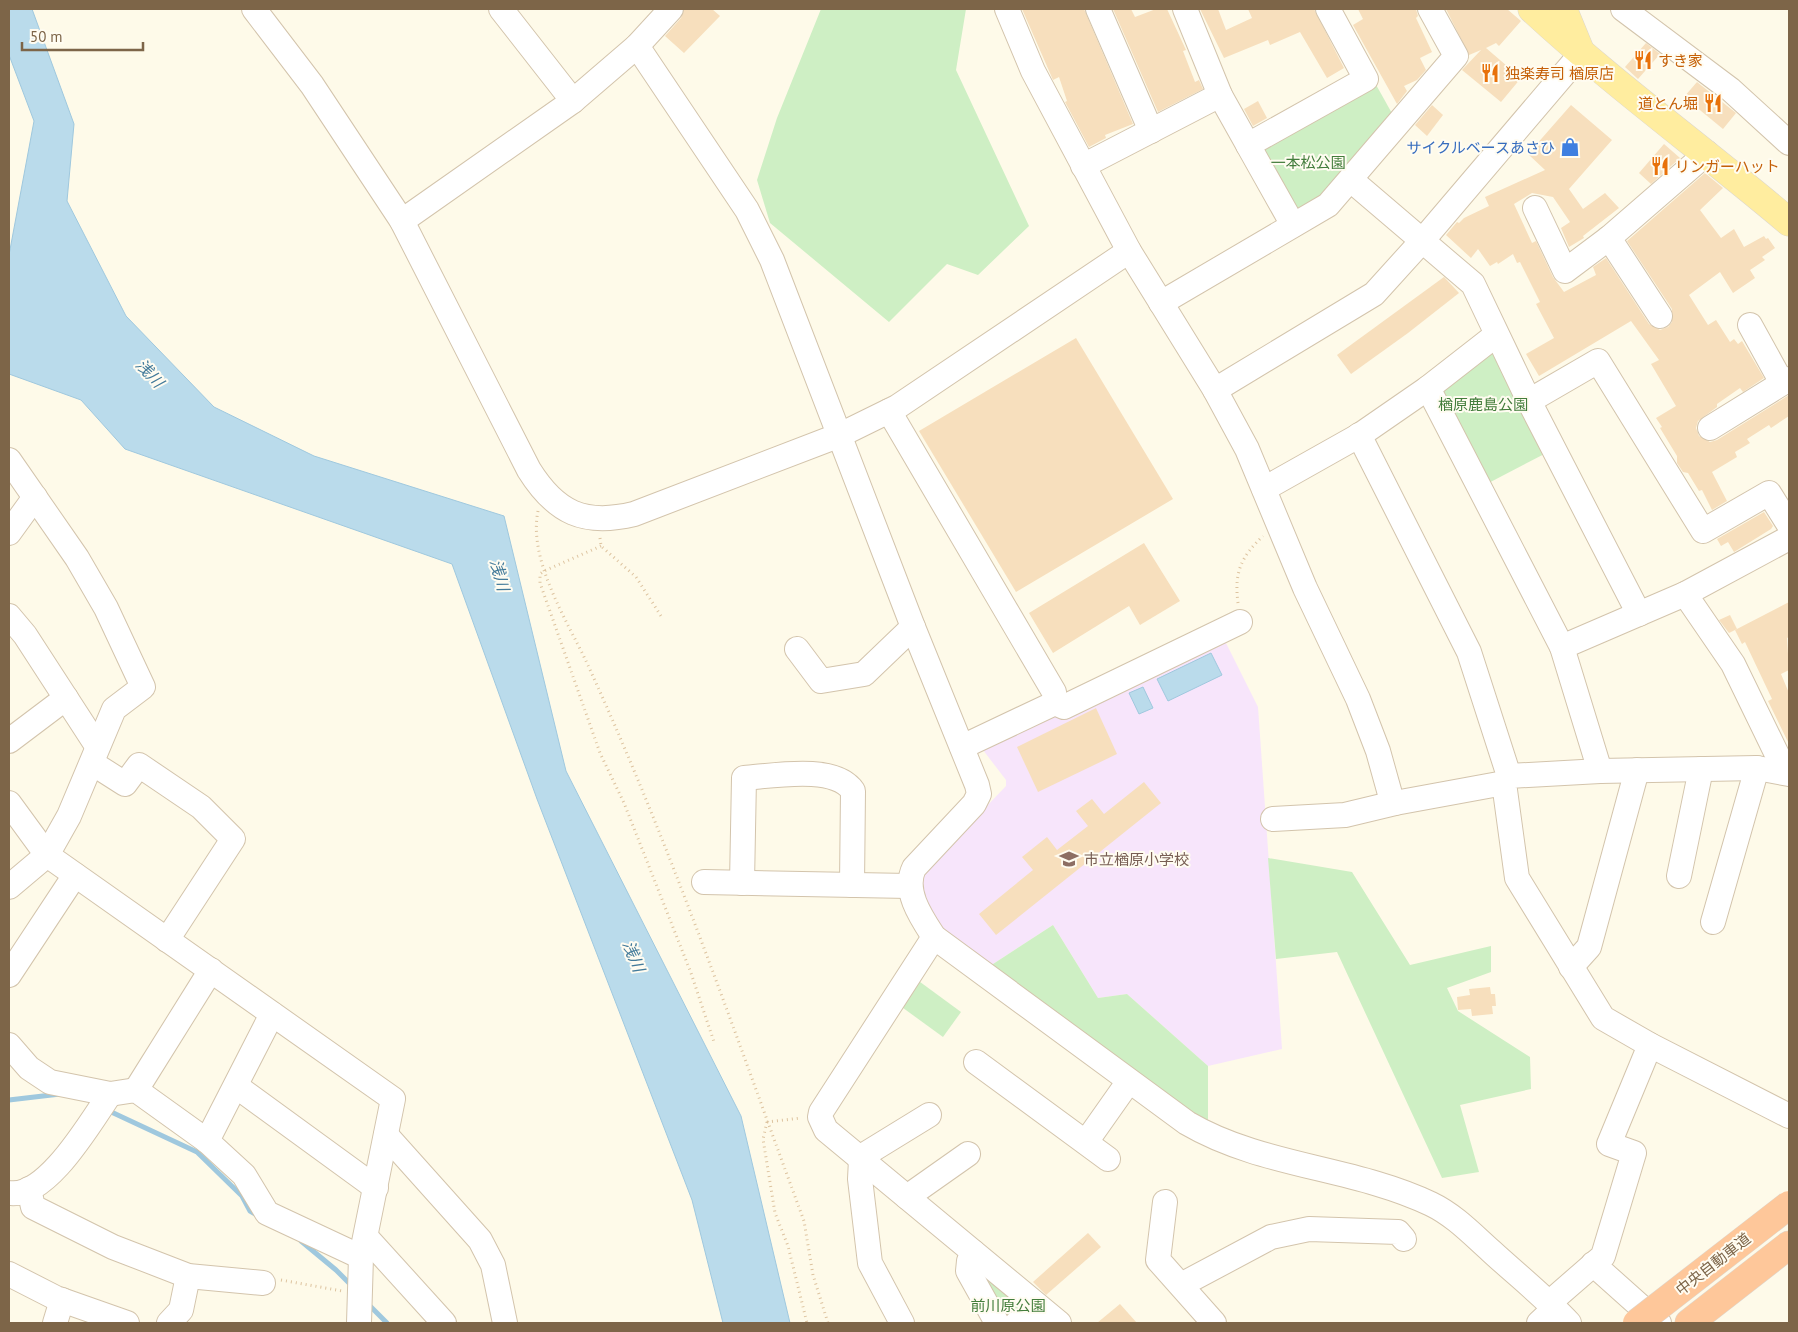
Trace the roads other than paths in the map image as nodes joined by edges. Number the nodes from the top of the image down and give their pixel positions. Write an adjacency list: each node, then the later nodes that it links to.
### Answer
1 (254, 9): 23 (street)
2 (501, 9): 15 (street)
3 (670, 9): 12 (street)
4 (1007, 9): 20 (street)
5 (1098, 9): 16 (street)
6 (1185, 9): 14 (street)
7 (1328, 9): 18 (street)
8 (1430, 9): 21 (street)
9 (1532, 9): 13 (main road)
10 (1564, 9): 13 (main road)
11 (1623, 9): 17 (street)
12 (637, 46): 15 (street); 39 (street)
13 (1581, 54): 19 (main road); 27 (street)
14 (1220, 94): 16 (street); 18 (street)
15 (573, 101): 23 (street)
16 (1150, 131): 20 (street)
17 (1789, 143)
18 (1248, 145): 25 (street)
19 (1706, 153): 24 (main road); 26 (street)
20 (1084, 166): 28 (street)
21 (1351, 180): 25 (street); 27 (street)
22 (1535, 208): 26 (street)
23 (402, 221): 39 (street)
24 (1789, 222)
25 (1294, 225): 29 (street)
26 (1608, 238): 30 (street)
27 (1422, 242): 32 (street); 35 (street)
28 (1129, 251): 29 (street); 37 (street)
29 (1162, 303): 35 (street)
30 (1660, 316)
31 (1750, 325): 33 (street)
32 (1496, 335): 34 (street); 36 (street)
33 (1786, 381): 38 (street)
34 (1428, 388): 40 (street); 53 (street)
35 (1215, 390): 42 (street)
36 (1529, 401): 44 (street); 48 (street)
37 (889, 411): 39 (street); 56 (street)
38 (1710, 428)
39 (840, 436): 51 (street)
40 (1359, 436): 42 (street); 65 (street)
41 (9, 460): 43 (street)
42 (1264, 490): 67 (street)
43 (35, 497): 45 (street); 59 (street)
44 (1789, 526)
45 (9, 532)
46 (1789, 538): 47 (street)
47 (1686, 594): 48 (street); 64 (street)
48 (1639, 614): 53 (street)
49 (9, 616): 52 (street)
50 (1240, 622): 56 (street)
51 (913, 627): 54 (street); 58 (street)
52 (17, 640): 55 (street)
53 (1562, 648): 63 (street)
54 (797, 649)
55 (66, 698): 57 (street); 59 (street)
56 (1055, 703): 58 (street)
57 (9, 741)
58 (962, 748): 72 (street)
59 (95, 755): 69 (street); 79 (street)
60 (1757, 768): 61 (street); 64 (street); 77 (street)
61 (1701, 769): 62 (street); 71 (street)
62 (1637, 770): 63 (street); 80 (street)
63 (1600, 771): 65 (street)
64 (1788, 773)
65 (1506, 780): 67 (street); 80 (street)
66 (9, 803): 69 (street)
67 (1394, 803): 68 (street)
68 (1273, 819)
69 (47, 855): 70 (street); 76 (street)
70 (75, 875): 79 (street); 82 (street)
71 (1679, 876)
72 (910, 881): 75 (street); 78 (street)
73 (704, 882): 74 (street)
74 (742, 883): 75 (street); 75 (street)
75 (852, 885)
76 (9, 887)
77 (1713, 922)
78 (934, 937): 87 (street); 97 (street)
79 (168, 940): 81 (street)
80 (1571, 967): 85 (street)
81 (211, 970): 83 (street); 89 (street)
82 (9, 975)
83 (272, 1014): 88 (street); 93 (street)
84 (9, 1045): 90 (street)
85 (1650, 1045): 92 (street); 108 (street)
86 (976, 1062): 95 (street)
87 (1129, 1081): 95 (street); 114 (street)
88 (236, 1086): 94 (street); 99 (street)
89 (136, 1090): 90 (street); 94 (street)
90 (110, 1094): 100 (street)
91 (929, 1115): 97 (street)
92 (1789, 1116)
93 (386, 1135): 99 (street); 121 (street)
94 (207, 1141): 106 (street)
95 (1086, 1142): 98 (street)
96 (968, 1154): 101 (street)
97 (860, 1159): 101 (street); 122 (street)
98 (1108, 1159)
99 (376, 1188): 106 (street)
100 (19, 1191): 110 (street)
101 (907, 1197): 107 (street)
102 (1165, 1202): 112 (street)
103 (1789, 1205): 126 (highway, 中央自動車道, bridge)
104 (1404, 1239): 112 (street)
105 (1789, 1245): 128 (highway)
106 (364, 1247): 119 (street); 120 (street)
107 (973, 1252): 115 (street); 123 (street)
108 (1593, 1264): 114 (street); 127 (street)
109 (9, 1274): 113 (street)
110 (188, 1276): 111 (street); 118 (street)
111 (264, 1283)
112 (1181, 1285): 125 (street)
113 (62, 1300): 116 (street); 117 (street)
114 (1553, 1314)
115 (1050, 1316): 124 (street)
116 (55, 1323)
117 (127, 1323)
118 (169, 1323)
119 (359, 1323)
120 (444, 1323)
121 (505, 1323)
122 (902, 1323)
123 (997, 1323)
124 (1018, 1323)
125 (1214, 1323)
126 (1636, 1323)
127 (1659, 1323)
128 (1689, 1323)

